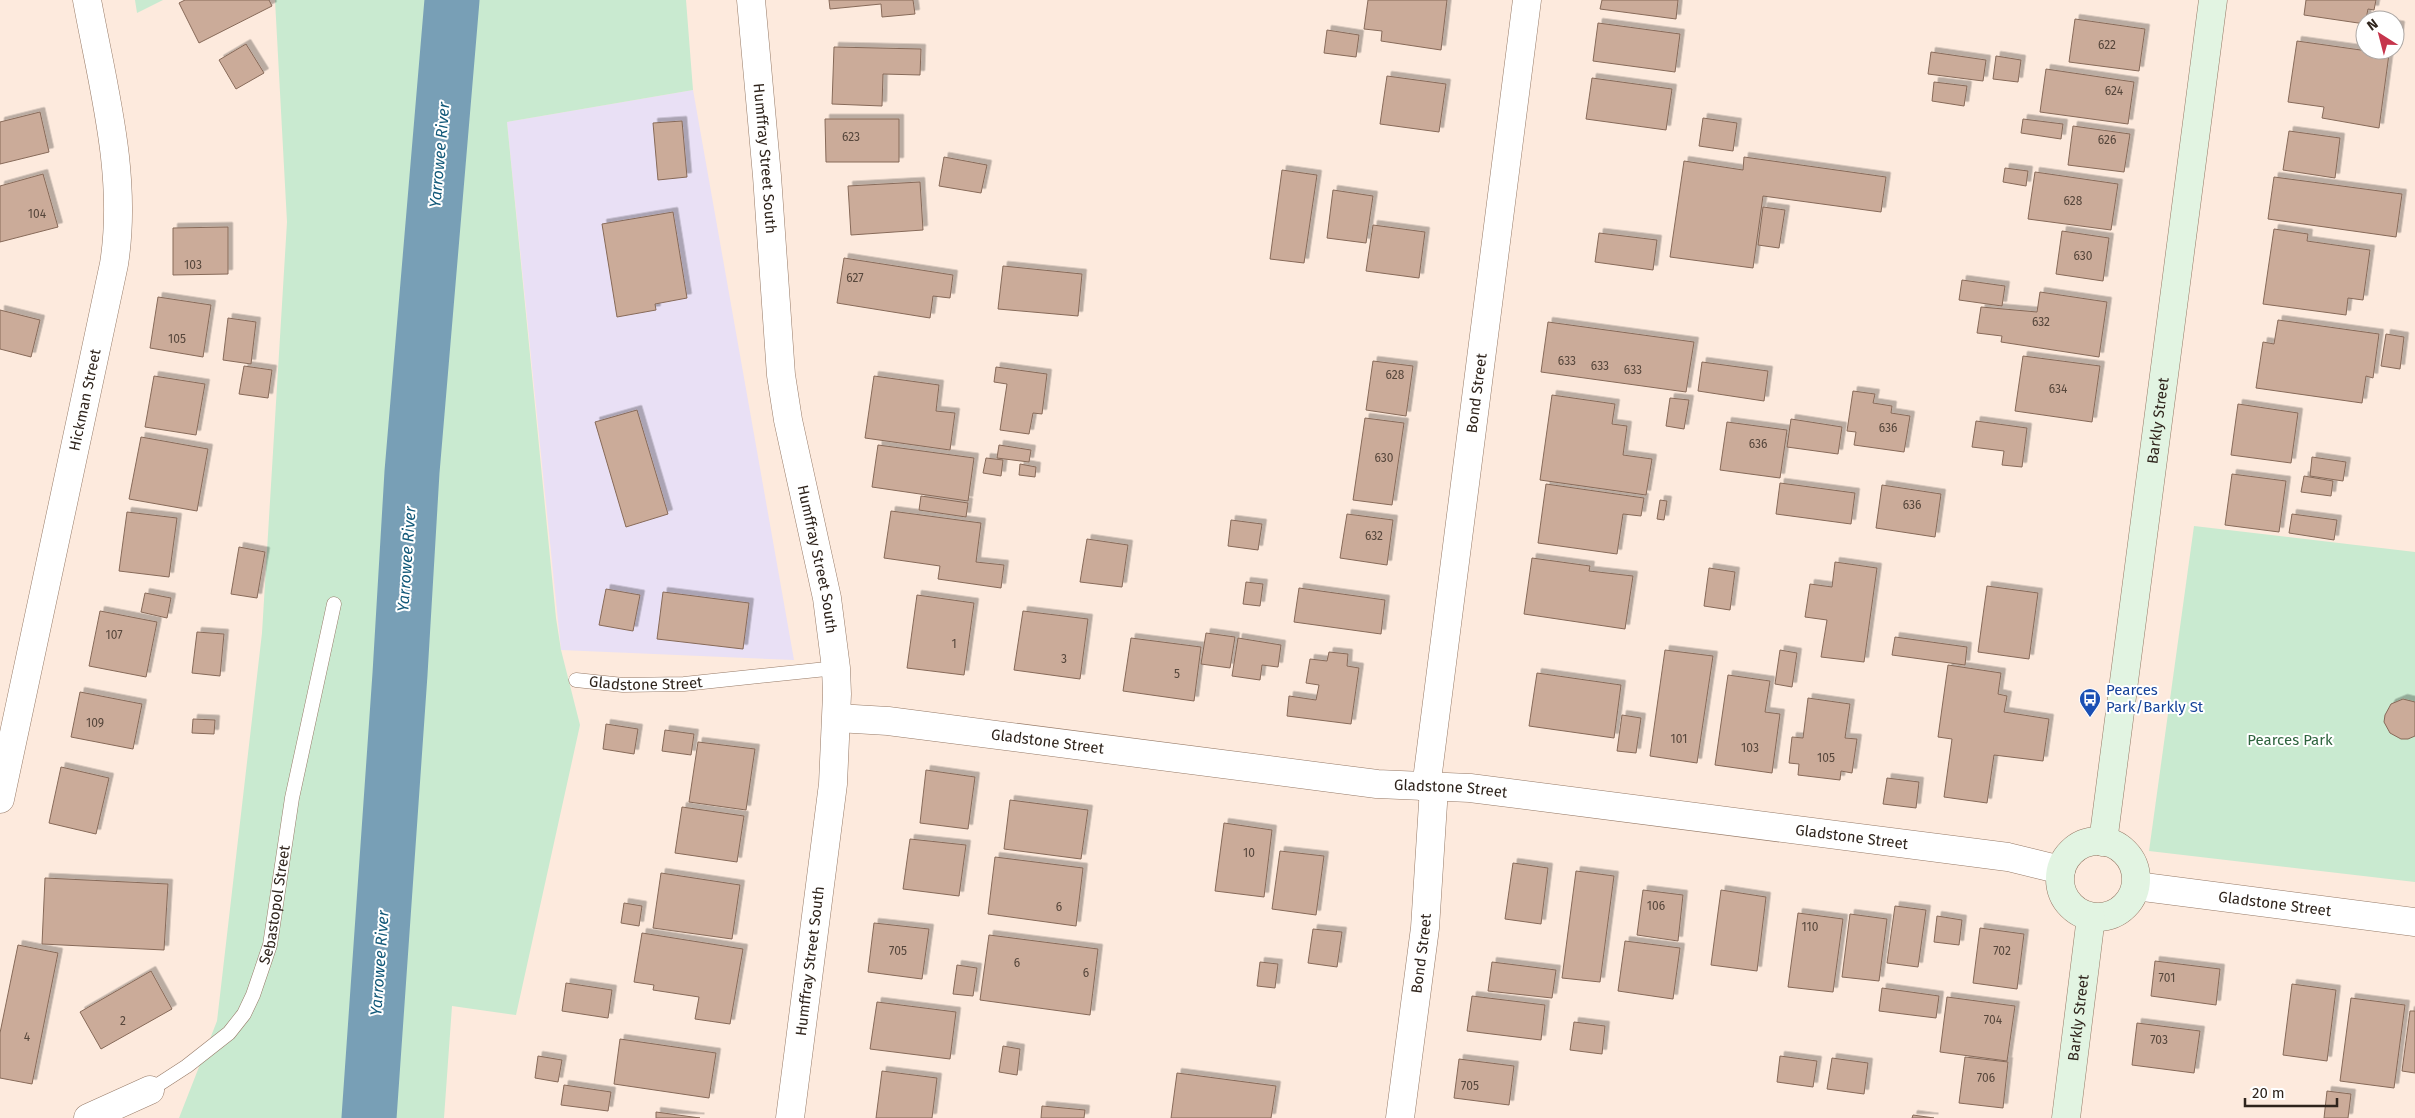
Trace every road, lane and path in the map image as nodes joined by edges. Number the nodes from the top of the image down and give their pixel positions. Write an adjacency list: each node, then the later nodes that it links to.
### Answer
1 (88, 0): 10 (street, Hickman Street)
2 (751, 0): 6 (street, Humffray Street South)
3 (1526, 0): 9 (street, Bond Street)
4 (2213, 0): 11 (main road, Barkly Street)
5 (334, 604): 16 (lane, Sebastopol Street)
6 (836, 668): 7 (lane, Gladstone Street); 8 (street, Humffray Street South)
7 (576, 680)
8 (837, 718): 9 (street, Gladstone Street); 18 (street, Humffray Street South)
9 (1430, 788): 12 (street, Gladstone Street); 19 (street, Bond Street)
10 (0, 799)
11 (2103, 842): 12 (main road); 13 (main road)
12 (2061, 870): 14 (main road)
13 (2136, 886): 14 (main road); 15 (street, Gladstone Street)
14 (2091, 917): 20 (main road, Barkly Street)
15 (2415, 922)
16 (150, 1090): 17 (street, Sebastopol Street)
17 (88, 1118)
18 (790, 1118)
19 (1400, 1118)
20 (2066, 1118)

